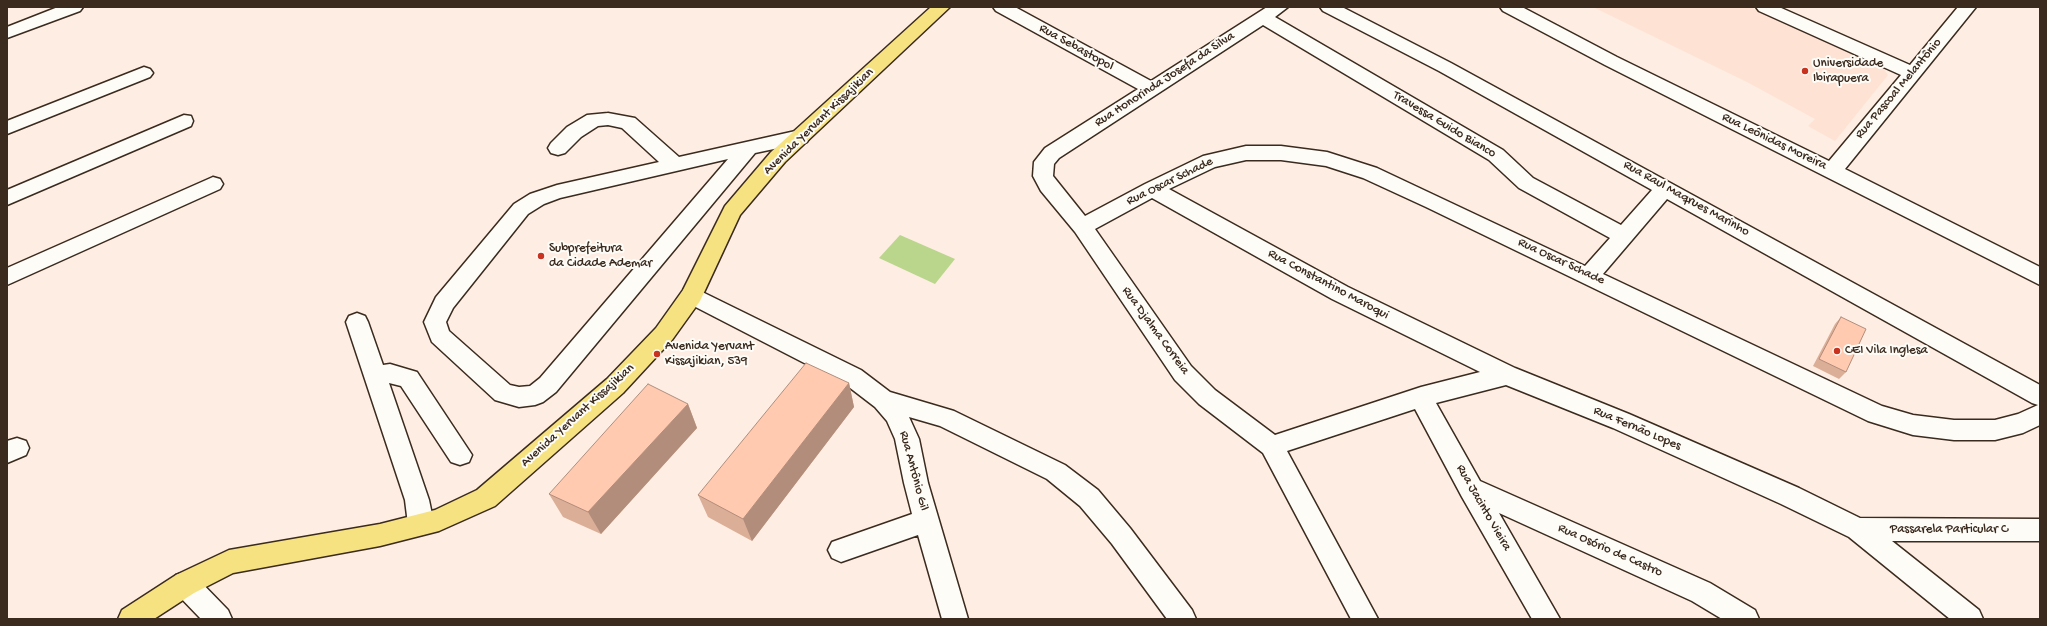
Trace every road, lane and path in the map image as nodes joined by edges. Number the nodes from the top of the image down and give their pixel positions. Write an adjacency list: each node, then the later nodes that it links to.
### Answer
1 (74, 7): 10 (street)
2 (940, 7): 16 (main road, Avenida Yervant Kissajikian)
3 (1279, 7): 9 (street, Rua Honorinda Josefa da Silva)
4 (1329, 7): 23 (street, Rua Raul Maqrues Marinho)
5 (1509, 7): 21 (street, Rua Leônidas Moreira)
6 (1764, 7): 12 (street)
7 (1966, 7): 12 (street, Rua Pascoal Melantônio)
8 (1011, 9): 13 (street, Rua Sebastopol)
9 (1262, 17): 13 (street, Rua Honorinda Josefa da Silva); 27 (street, Travessa Guido Bianco)
10 (7, 33)
11 (144, 72): 15 (street)
12 (1912, 73): 21 (street, Rua Pascoal Melantônio)
13 (1151, 89): 19 (street, Rua Honorinda Josefa da Silva)
14 (184, 121): 25 (street)
15 (7, 128)
16 (800, 137): 18 (street); 31 (main road, Avenida Yervant Kissajikian)
17 (558, 148): 20 (street)
18 (749, 148): 20 (street); 20 (street)
19 (1052, 153): 26 (street, Rua Djalma Correia)
20 (675, 165)
21 (1832, 171): 30 (street, Rua Leônidas Moreira)
22 (214, 184): 29 (street)
23 (1665, 188): 27 (street); 35 (street, Rua Raul Maqrues Marinho)
24 (1152, 189): 26 (street, Rua Oscar Schade); 28 (street, Rua Oscar Schade); 33 (street, Rua Constantino Maroqui)
25 (7, 198)
26 (1082, 228): 39 (street, Rua Djalma Correia)
27 (1623, 236): 28 (street)
28 (1590, 276): 38 (street, Rua Oscar Schade)
29 (7, 277)
30 (2040, 277)
31 (692, 295): 37 (street, Rua Antônio Gil); 43 (main road, Avenida Yervant Kissajikian)
32 (356, 322): 34 (street)
33 (1507, 375): 36 (street); 44 (street, Rua Fernão Lopes)
34 (375, 376): 40 (street); 43 (street)
35 (2040, 396)
36 (1421, 397): 39 (street); 41 (street, Rua Jacinto Vieira)
37 (883, 400): 42 (street, Rua Antônio Gil); 51 (street)
38 (2040, 414)
39 (1272, 446): 52 (street, Rua Djalma Correia)
40 (460, 455)
41 (1470, 489): 53 (street, Rua Jacinto Vieira); 54 (street, Rua Osório de Castro)
42 (926, 520): 46 (street); 50 (street, Rua Antônio Gil)
43 (421, 524): 47 (main road, Avenida Yervant Kissajikian)
44 (1858, 529): 45 (street, Passarela Particular C); 55 (street, Rua Fernão Lopes)
45 (2040, 530)
46 (841, 550)
47 (185, 584): 48 (main road, Avenida Yervant Kissajikian); 49 (street)
48 (131, 619)
49 (219, 619)
50 (954, 619)
51 (1183, 619)
52 (1365, 619)
53 (1547, 619)
54 (1746, 619)
55 (1970, 619)

